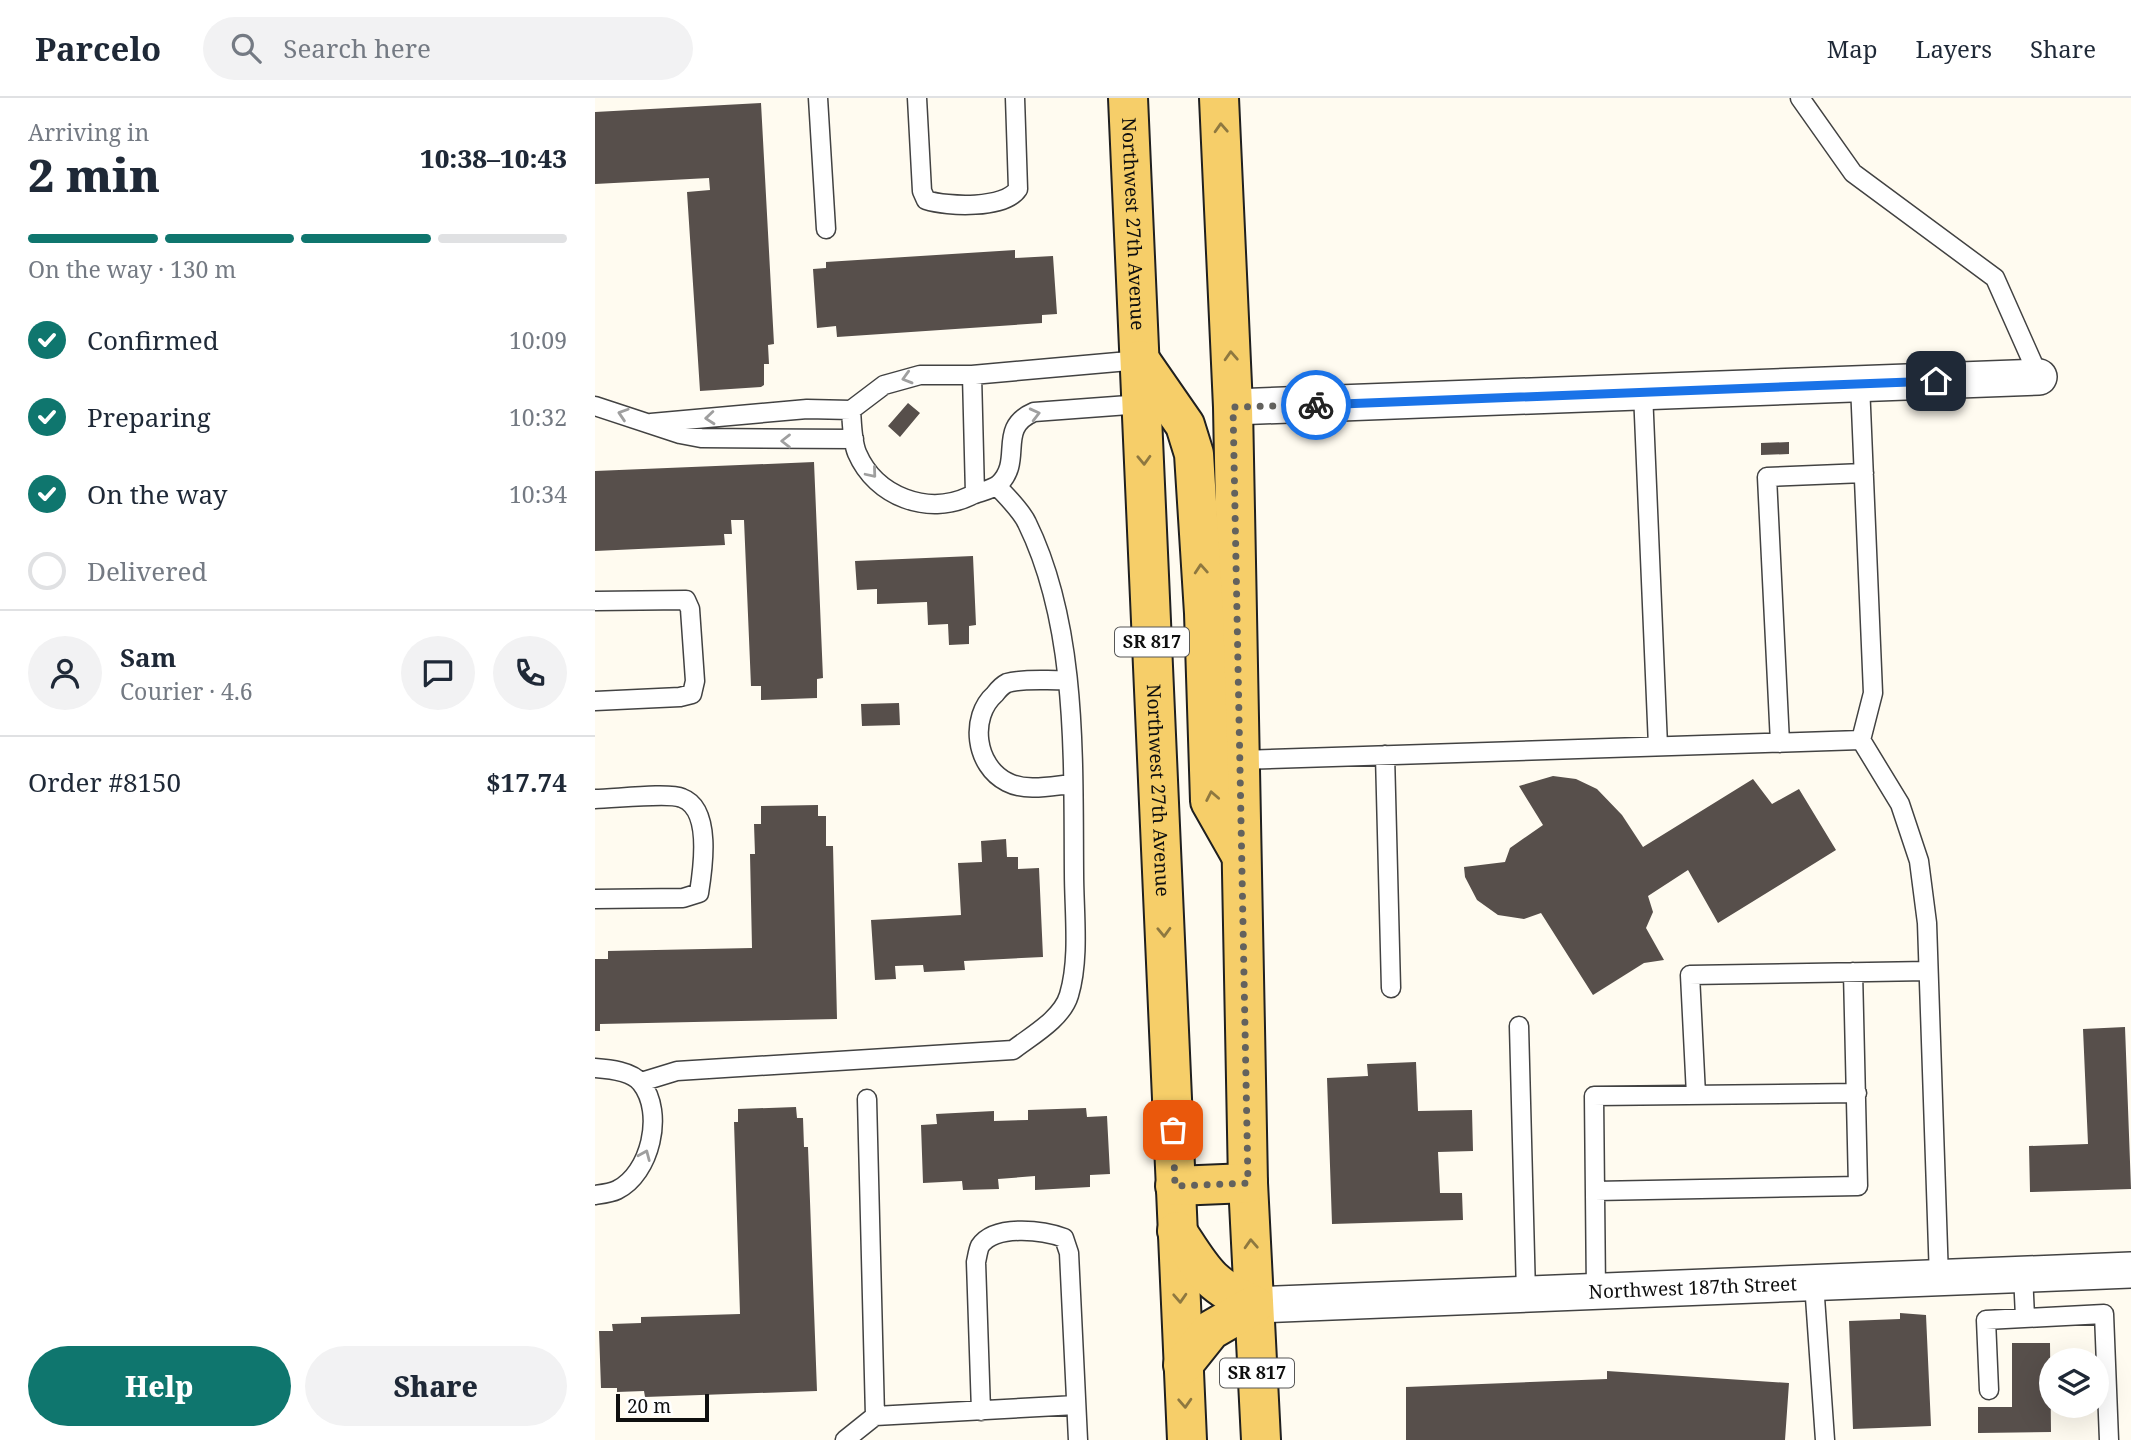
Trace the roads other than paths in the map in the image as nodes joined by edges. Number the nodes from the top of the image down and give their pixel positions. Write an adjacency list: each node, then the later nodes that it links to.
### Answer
1 (818, 98): 7 (lane)
2 (917, 98): 3 (lane)
3 (1015, 98)
4 (1128, 98): 8 (main road, Northwest 27th Avenue / SR 817)
5 (1219, 98): 15 (main road, SR 817, one-way to 5)
6 (1800, 98): 10 (lane)
7 (827, 229)
8 (1140, 360): 9 (lane); 13 (main road, Northwest 27th Avenue / SR 817); 32 (main road, one-way to 8)
9 (972, 375): 16 (lane, one-way to 16); 21 (lane)
10 (2039, 377): 11 (street)
11 (1860, 384): 12 (street); 19 (lane)
12 (1643, 392): 15 (street); 27 (lane)
13 (1142, 404): 20 (lane, one-way to 13); 44 (main road, Northwest 27th Avenue / SR 817, one-way to 44)
14 (595, 406): 17 (lane, one-way to 14)
15 (1233, 407): 29 (main road, SR 817)
16 (851, 410): 17 (lane, one-way to 17); 18 (lane)
17 (651, 423): 18 (lane, one-way to 17)
18 (854, 439): 21 (lane, one-way to 21)
19 (1864, 473): 25 (lane); 26 (lane)
20 (997, 486): 21 (lane); 23 (lane)
21 (975, 494)
22 (595, 601): 24 (lane)
23 (1067, 680): 30 (lane); 30 (lane)
24 (595, 701)
25 (1861, 740): 26 (lane); 34 (lane)
26 (1780, 743): 27 (lane)
27 (1658, 746): 28 (lane)
28 (1385, 755): 29 (lane); 36 (lane)
29 (1240, 760): 32 (main road, SR 817)
30 (1072, 784): 39 (lane)
31 (595, 799): 33 (lane)
32 (1242, 857): 43 (main road, SR 817)
33 (595, 899)
34 (1928, 971): 35 (lane); 50 (lane)
35 (1853, 972): 40 (lane); 41 (lane)
36 (1391, 988)
37 (1519, 1026): 53 (lane)
38 (595, 1068): 39 (lane)
39 (641, 1082): 46 (lane, one-way to 39)
40 (1857, 1093): 41 (lane); 45 (lane)
41 (1696, 1095): 45 (lane)
42 (867, 1099): 60 (lane)
43 (1248, 1183): 44 (main road); 54 (main road, SR 817, one-way to 43)
44 (1175, 1186): 47 (main road, Northwest 27th Avenue / SR 817)
45 (1595, 1191): 52 (lane)
46 (595, 1195)
47 (1177, 1231): 54 (main road); 56 (main road, Northwest 27th Avenue / SR 817, one-way to 56)
48 (2131, 1270): 49 (street, Northwest 187th Street)
49 (2023, 1274): 50 (street, Northwest 187th Street); 55 (lane)
50 (1939, 1278): 51 (street, Northwest 187th Street)
51 (1814, 1283): 52 (street, Northwest 187th Street); 65 (lane)
52 (1596, 1292): 53 (street, Northwest 187th Street)
53 (1526, 1294): 54 (street, Northwest 187th Street)
54 (1254, 1305): 56 (main road); 64 (main road, SR 817)
55 (2025, 1317): 57 (lane); 66 (lane)
56 (1183, 1365): 63 (main road, Northwest 27th Avenue / SR 817, one-way to 63)
57 (1989, 1390)
58 (1076, 1405): 59 (lane); 59 (lane); 62 (lane)
59 (981, 1411): 60 (lane)
60 (875, 1416): 61 (lane)
61 (845, 1440)
62 (1078, 1440)
63 (1187, 1440)
64 (1261, 1440)
65 (1825, 1440)
66 (2109, 1440)

